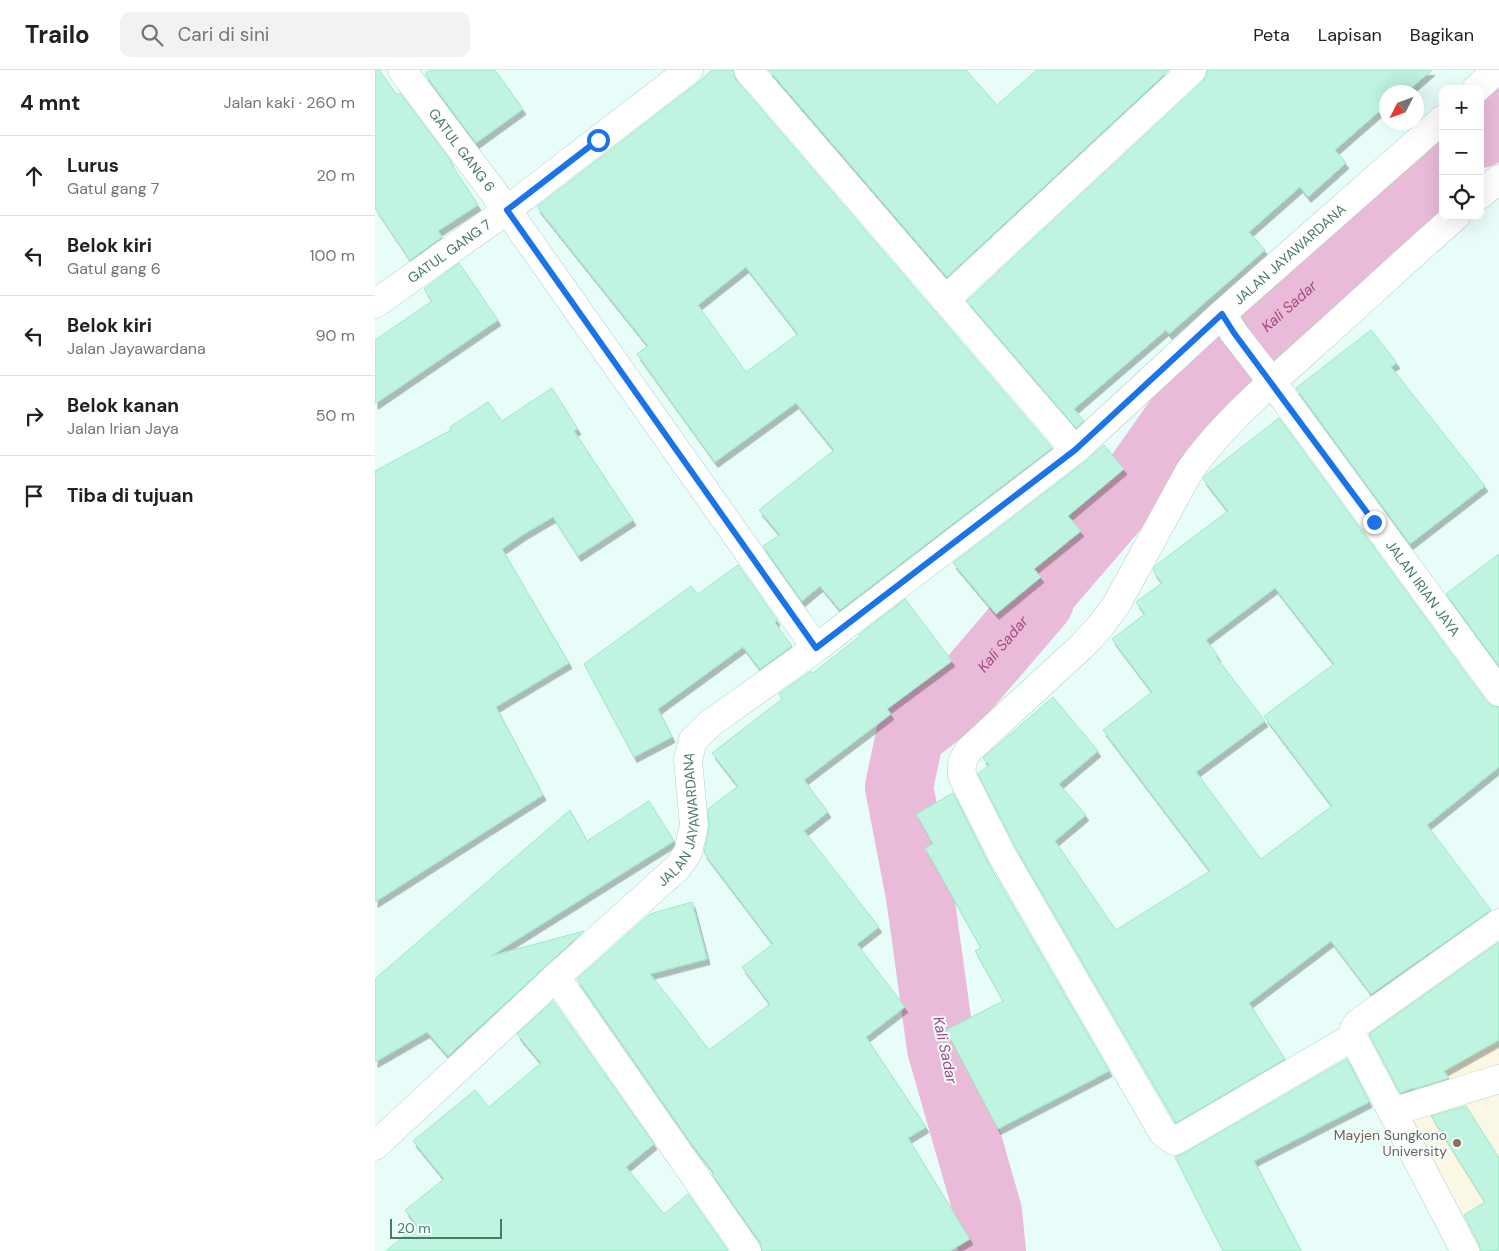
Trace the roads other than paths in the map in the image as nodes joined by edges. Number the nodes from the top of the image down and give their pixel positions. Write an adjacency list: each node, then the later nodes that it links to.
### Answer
1 (402, 70): 10 (street, GATUL GANG 6)
2 (689, 70): 10 (street, GATUL GANG 7)
3 (748, 70): 12 (street)
4 (1192, 70): 12 (street)
5 (1497, 70): 6 (street)
6 (1480, 85)
7 (1439, 122): 14 (street, JALAN JAYAWARDANA)
8 (1499, 179): 9 (street)
9 (1484, 192)
10 (507, 210): 13 (street, GATUL GANG 7); 17 (street, GATUL GANG 6)
11 (1451, 220): 15 (street)
12 (945, 300): 16 (street)
13 (375, 304)
14 (1228, 324): 15 (street, JALAN IRIAN JAYA); 16 (street, JALAN JAYAWARDANA)
15 (1265, 374): 18 (street, JALAN IRIAN JAYA); 21 (street)
16 (1075, 450): 17 (street, JALAN JAYAWARDANA)
17 (816, 648): 20 (street, JALAN JAYAWARDANA)
18 (1499, 692)
19 (1499, 923): 21 (street)
20 (556, 977): 24 (street, JALAN JAYAWARDANA); 25 (street)
21 (1353, 1037): 23 (street)
22 (1499, 1079): 23 (street)
23 (1392, 1112): 26 (street)
24 (375, 1146)
25 (747, 1251)
26 (1465, 1251)

